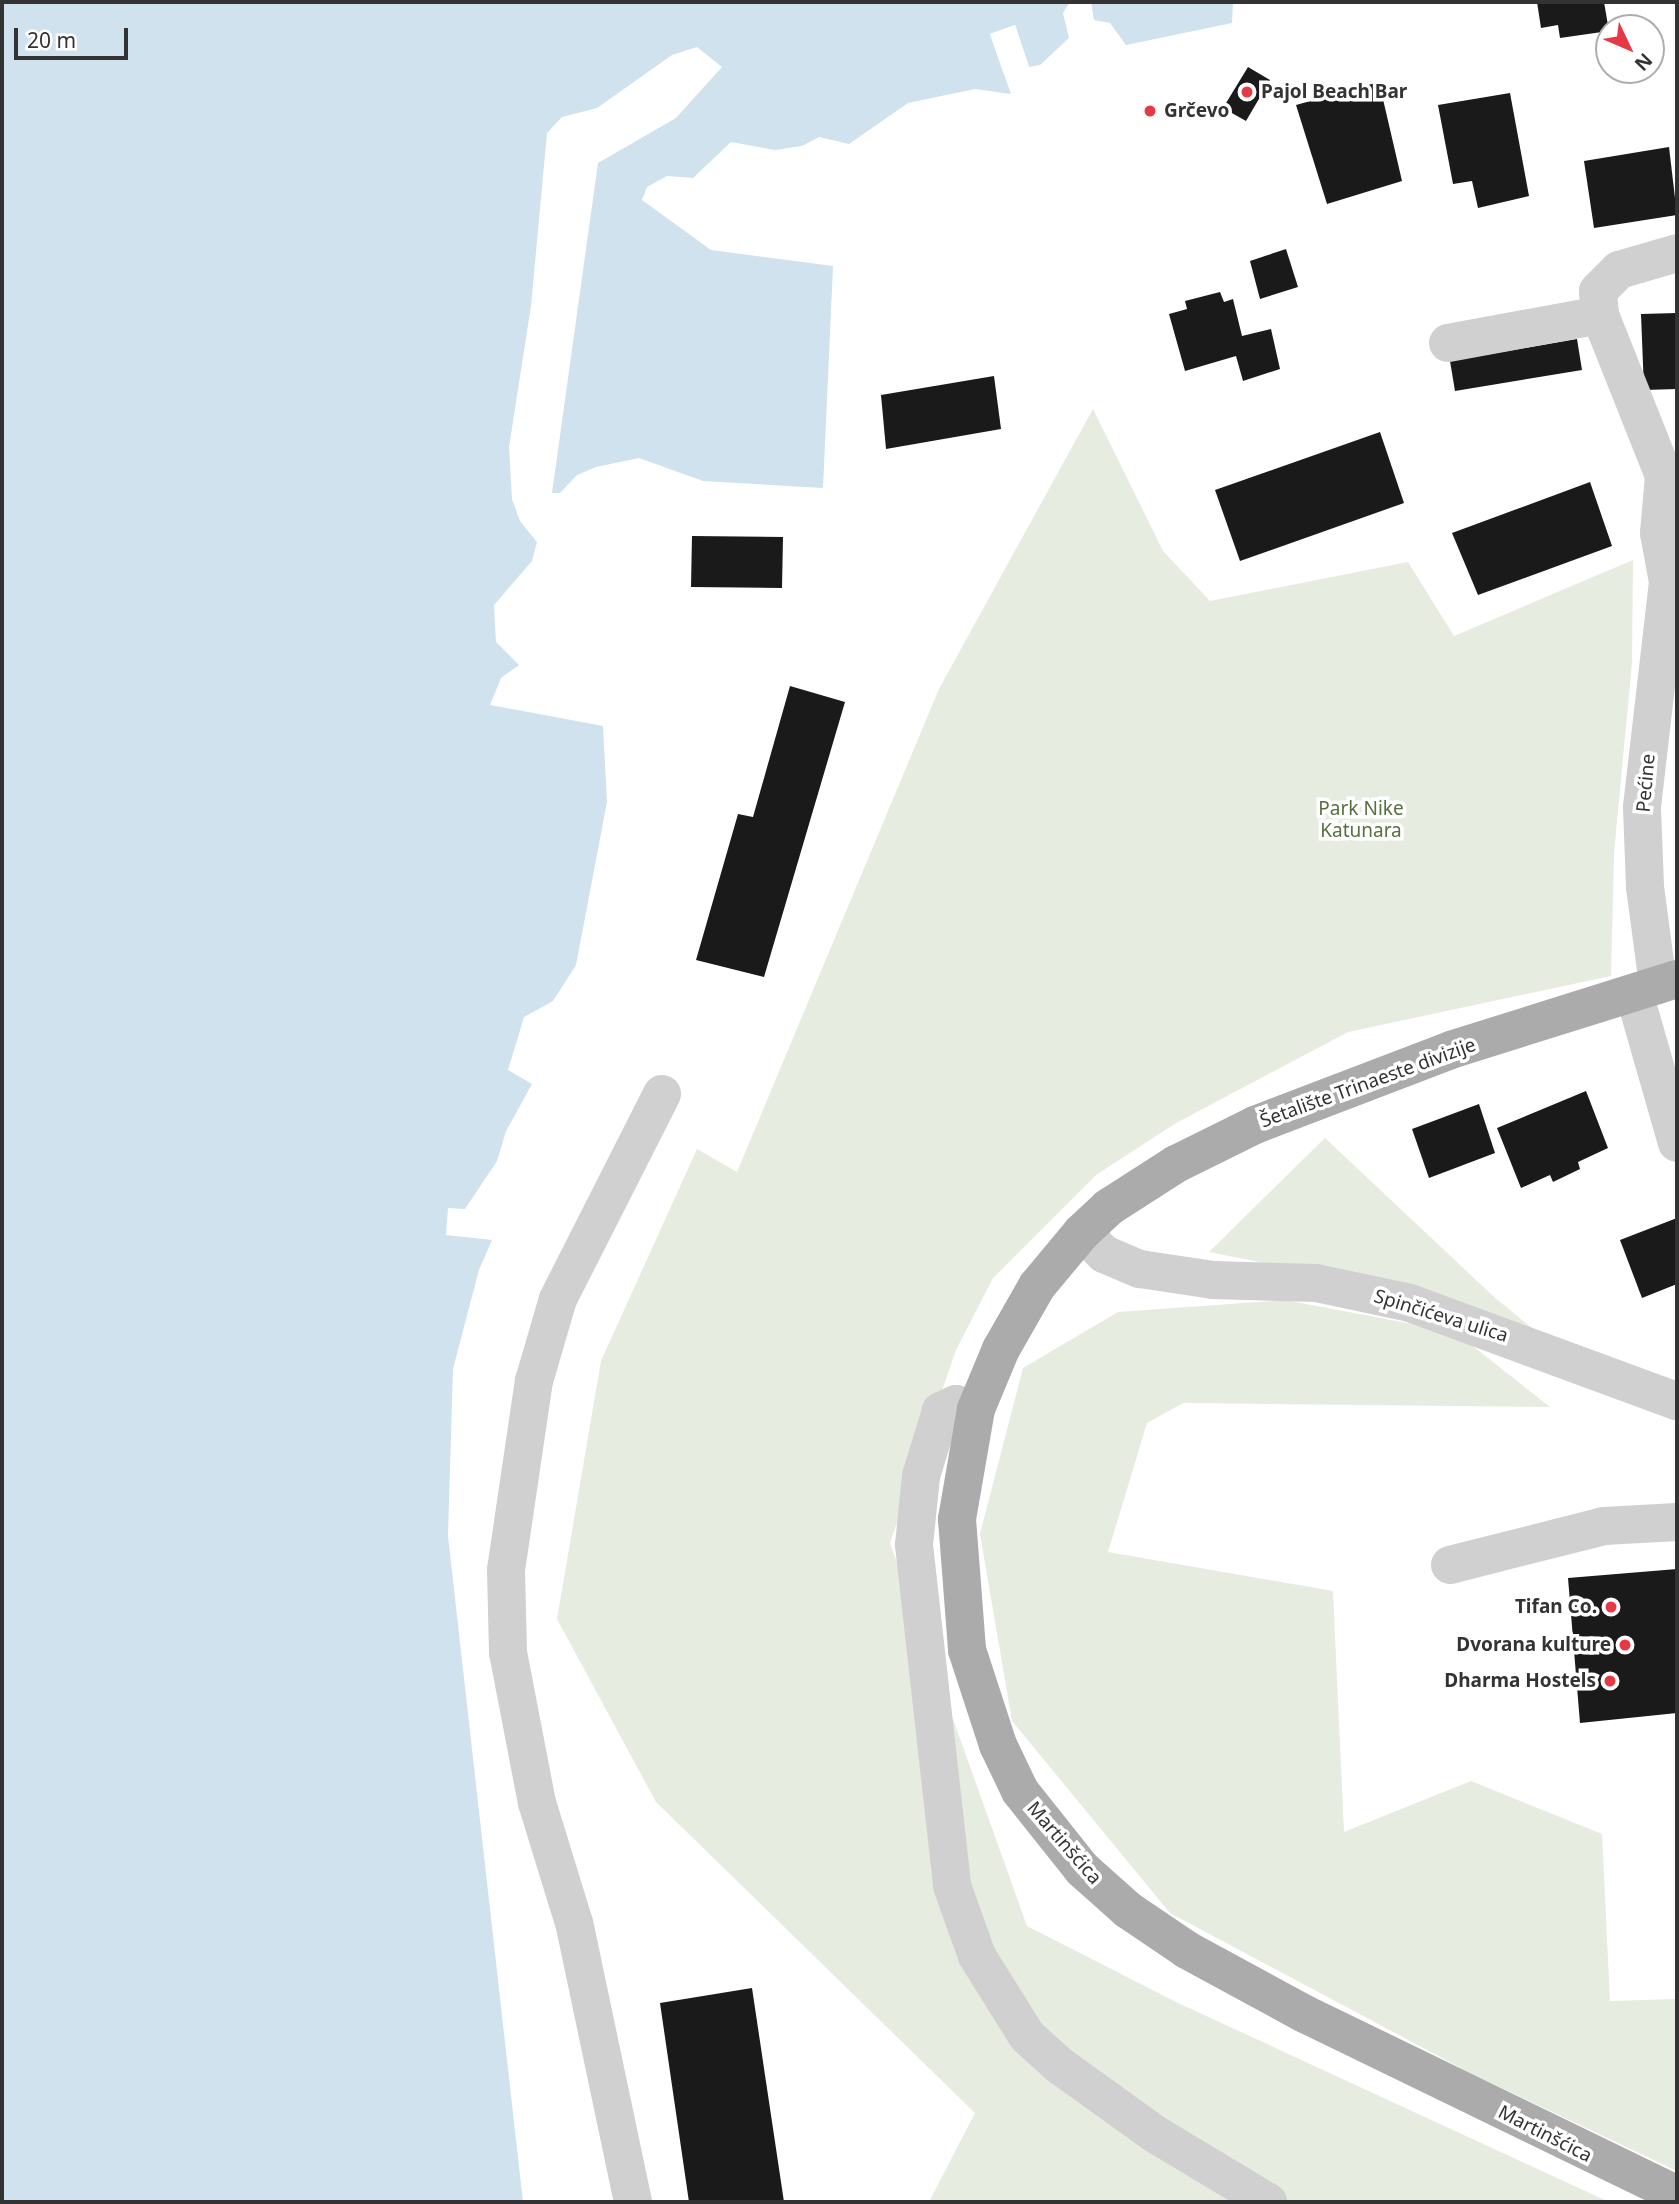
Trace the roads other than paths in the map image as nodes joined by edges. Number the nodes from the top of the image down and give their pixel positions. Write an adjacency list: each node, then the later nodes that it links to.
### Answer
1 (1677, 253): 2 (street)
2 (1600, 315): 3 (street); 4 (street, Pećine)
3 (1448, 343)
4 (1671, 504): 5 (street, Pećine)
5 (1673, 582): 6 (street, Pećine)
6 (1656, 986): 8 (street, Pećine); 9 (main road, Šetalište Trinaeste divizije)
7 (662, 1094): 15 (street)
8 (1677, 1143)
9 (1082, 1232): 10 (street, Spinčićeva ulica); 11 (main road, Martinšćica)
10 (1677, 1401)
11 (976, 1409): 14 (main road, Martinšćica); 16 (street)
12 (1677, 1522): 13 (street)
13 (1450, 1564)
14 (1677, 2195)
15 (633, 2202)
16 (1268, 2202)

